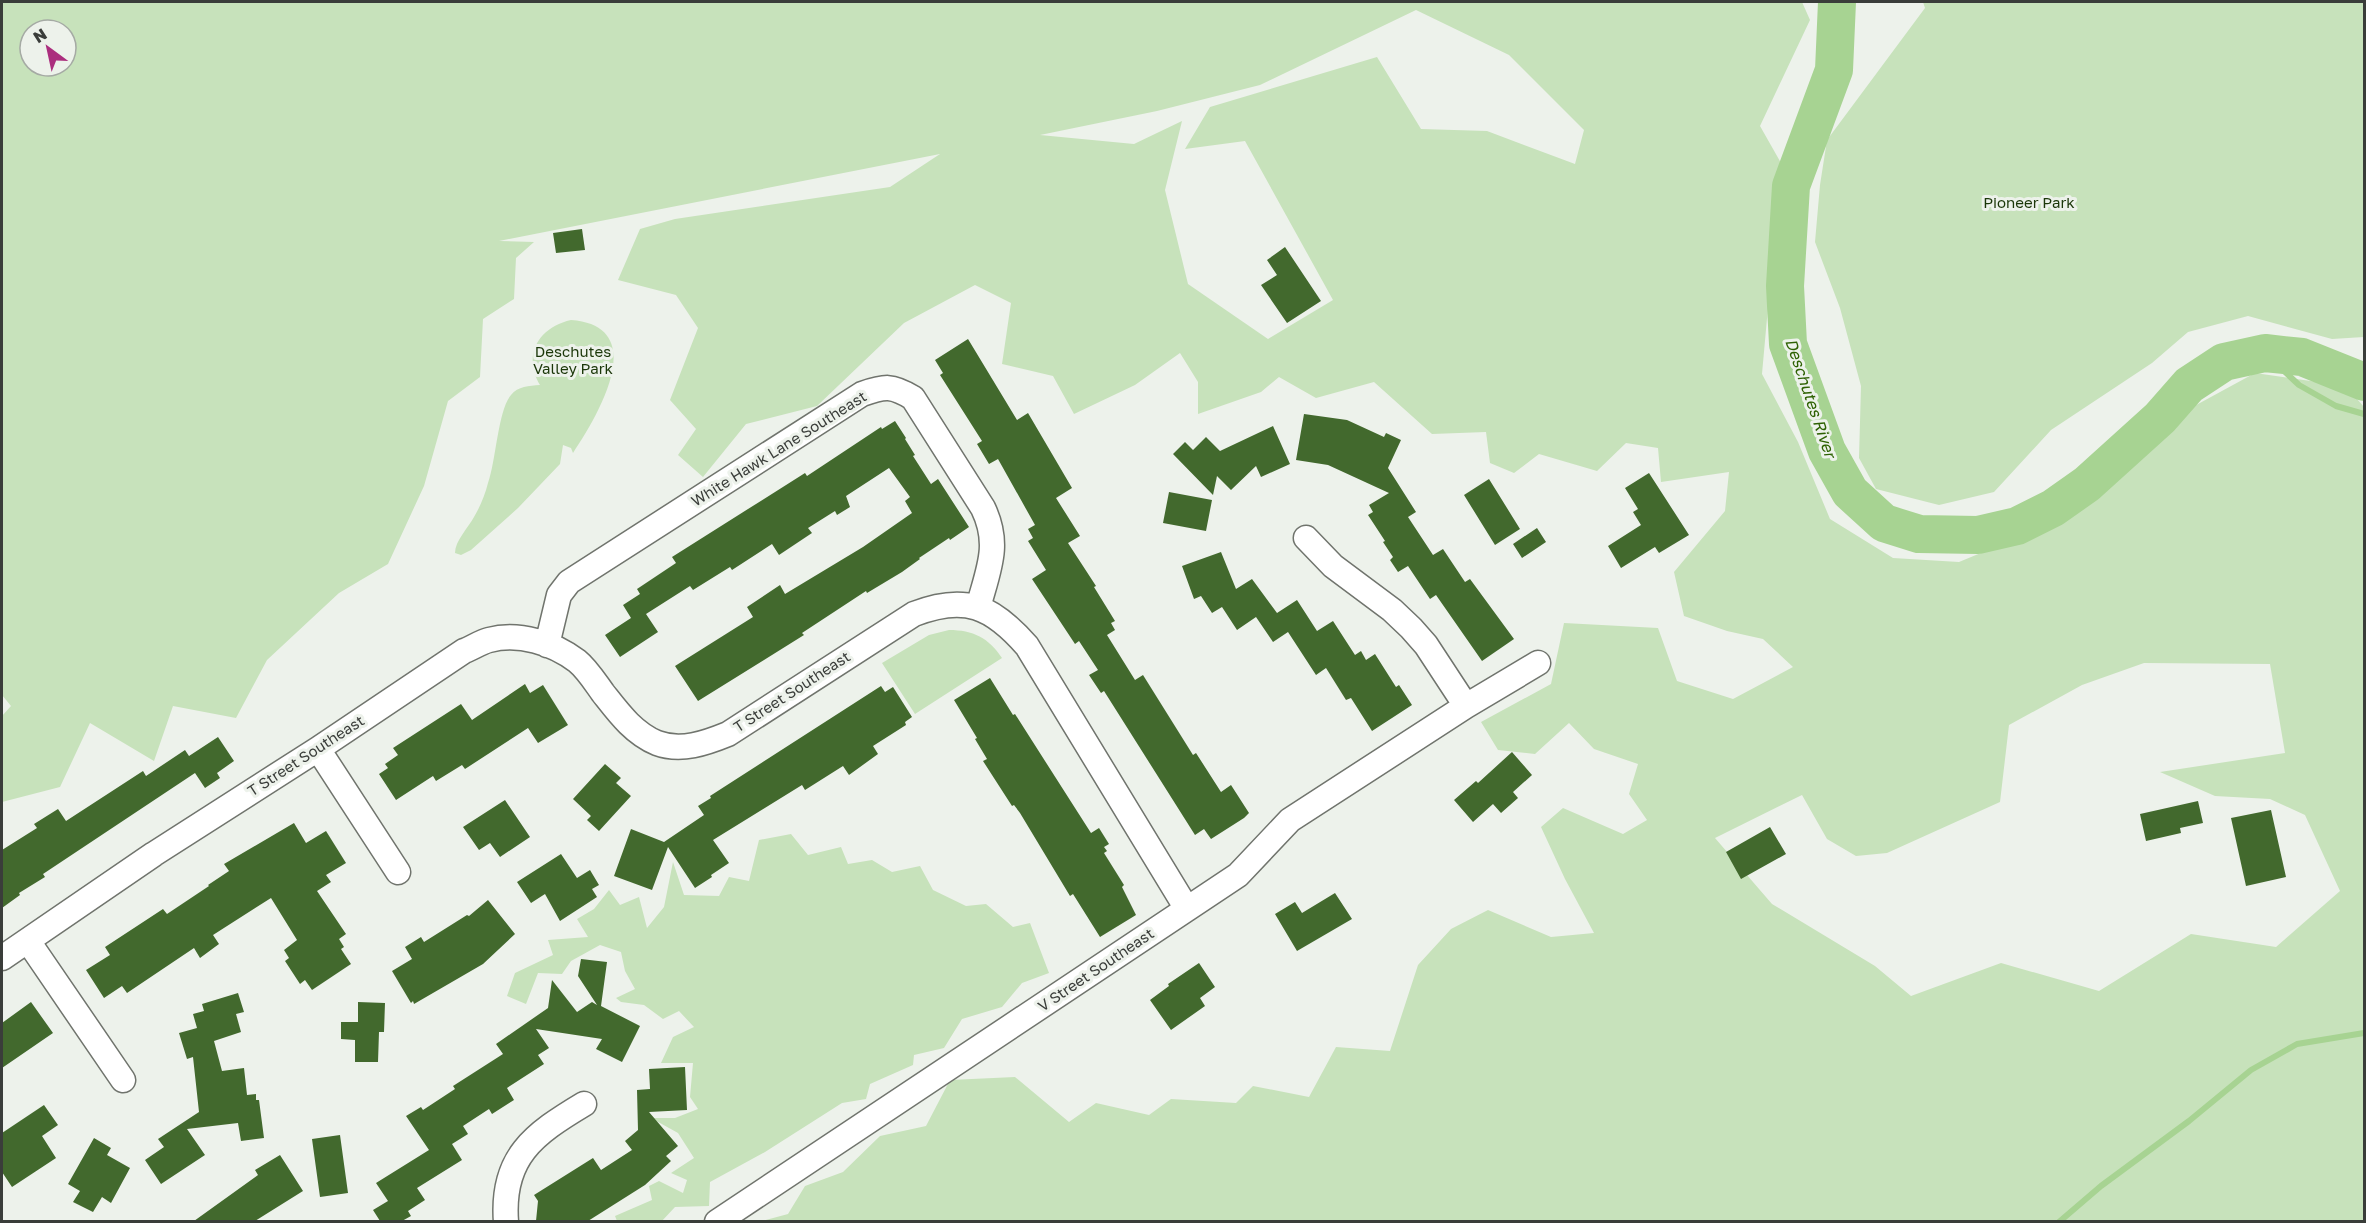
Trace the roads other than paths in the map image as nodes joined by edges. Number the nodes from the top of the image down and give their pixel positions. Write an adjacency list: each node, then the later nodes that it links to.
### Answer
1 (1306, 538): 5 (street)
2 (978, 608): 3 (street, T Street Southeast); 3 (street, White Hawk Lane Southeast); 8 (street, T Street Southeast)
3 (547, 645): 6 (street, T Street Southeast)
4 (1538, 663): 5 (street, V Street Southeast)
5 (1466, 706): 8 (street, V Street Southeast)
6 (318, 749): 7 (street); 9 (street, T Street Southeast)
7 (398, 873)
8 (1187, 909): 14 (street, V Street Southeast)
9 (28, 941): 10 (street, T Street Southeast); 11 (street)
10 (2, 958)
11 (123, 1080)
12 (584, 1104): 13 (street)
13 (507, 1221)
14 (717, 1221)

